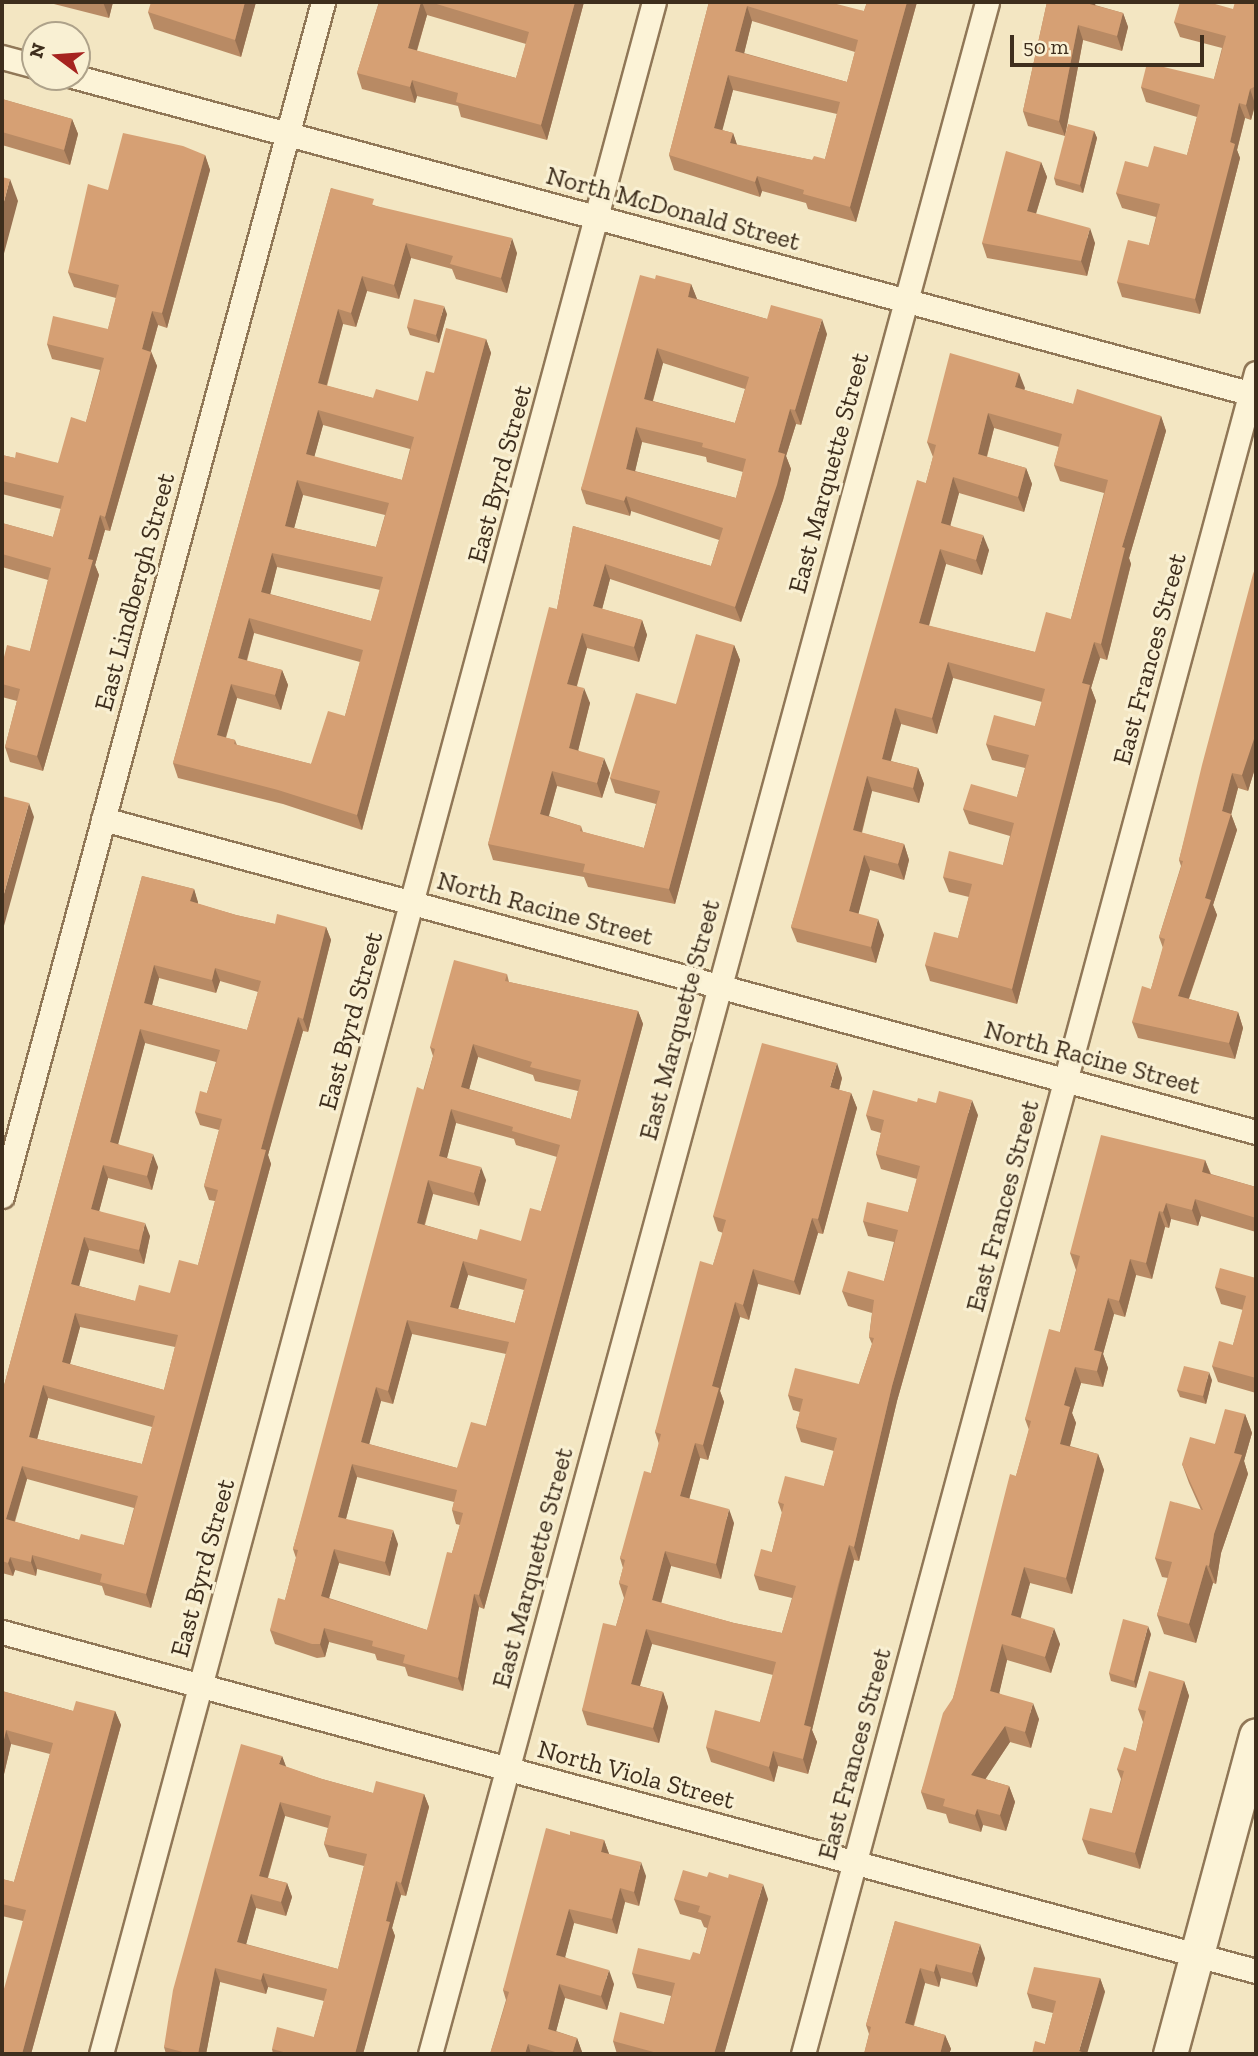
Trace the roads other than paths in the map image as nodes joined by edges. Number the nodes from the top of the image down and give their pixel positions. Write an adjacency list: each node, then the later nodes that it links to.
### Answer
1 (323, 2): 7 (street, East Lindbergh Street)
2 (654, 2): 8 (street, East Byrd Street)
3 (987, 2): 9 (street, East Marquette Street)
4 (2, 57): 5 (street)
5 (21, 62)
6 (91, 81): 7 (street, North McDonald Street)
7 (286, 134): 8 (street, North McDonald Street); 11 (street, East Lindbergh Street)
8 (597, 218): 9 (street, North McDonald Street); 12 (street, East Byrd Street)
9 (905, 300): 10 (street, North McDonald Street); 13 (street, East Marquette Street)
10 (1254, 387): 14 (street, East Frances Street)
11 (103, 819): 12 (street, North Racine Street); 16 (street, East Lindbergh Street)
12 (412, 903): 13 (street, North Racine Street); 18 (street, East Byrd Street)
13 (719, 984): 14 (street, North Racine Street); 20 (street, East Marquette Street)
14 (1065, 1080): 15 (street, North Racine Street); 21 (street, East Frances Street)
15 (1256, 1132)
16 (2, 1196)
17 (2, 1632): 18 (street, North Viola Street)
18 (200, 1687): 20 (street, North Viola Street); 24 (street, East Byrd Street)
19 (1256, 1735): 22 (street)
20 (508, 1769): 21 (street, North Viola Street); 25 (street, East Marquette Street)
21 (855, 1864): 22 (street, North Viola Street); 26 (street, East Frances Street)
22 (1196, 1955): 23 (street, North Viola Street); 27 (street)
23 (1256, 1971)
24 (101, 2054)
25 (430, 2054)
26 (803, 2054)
27 (1170, 2054)

